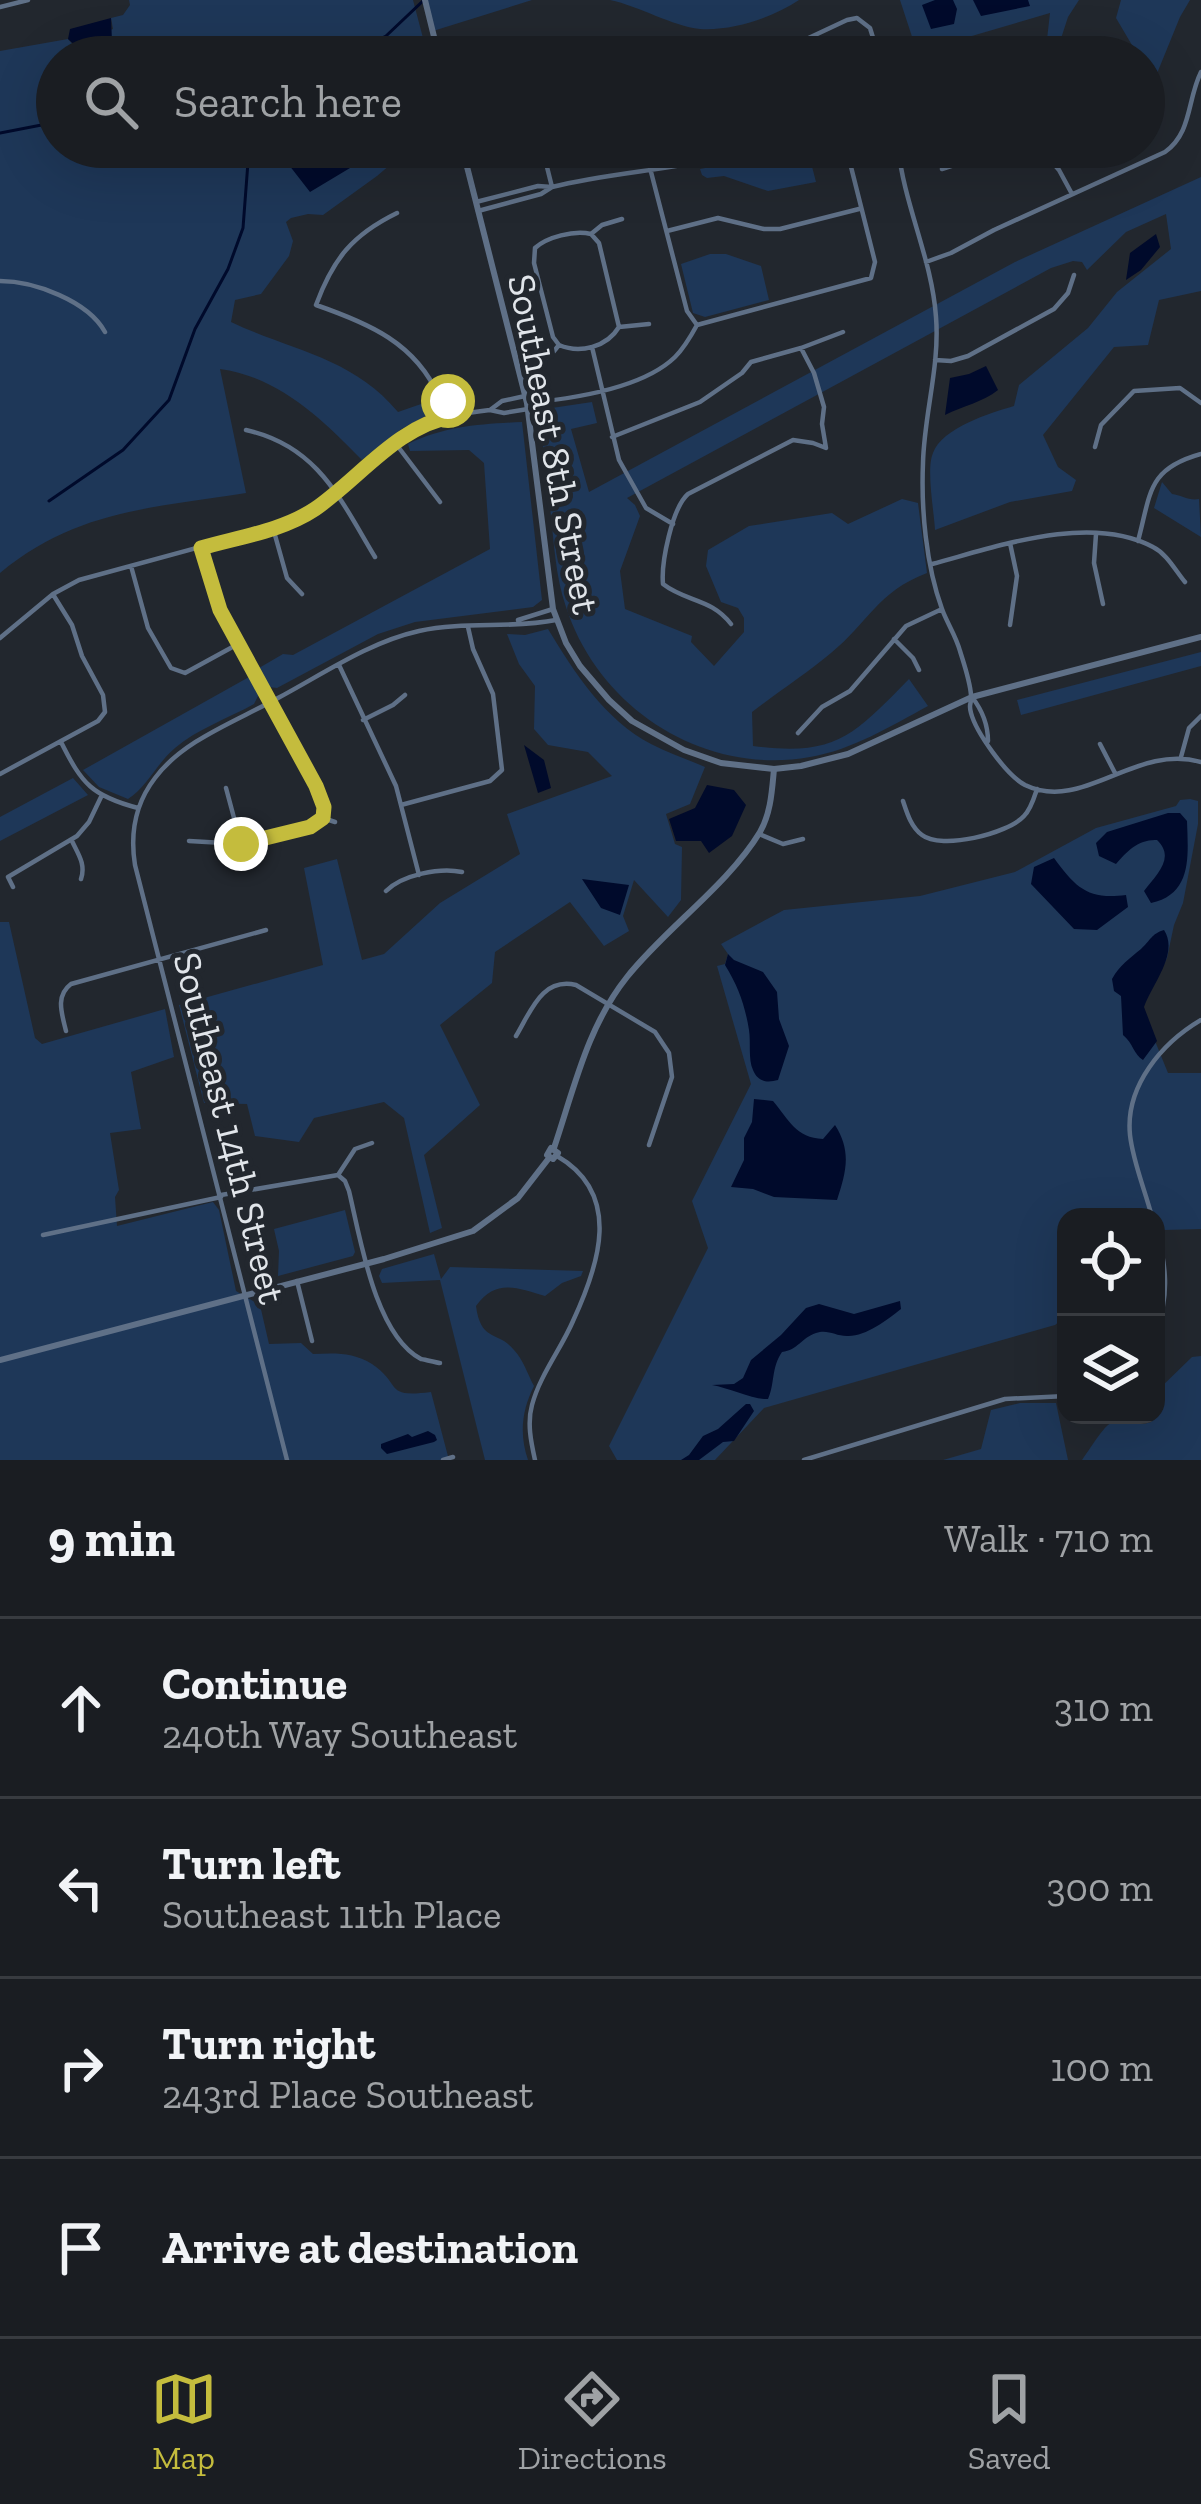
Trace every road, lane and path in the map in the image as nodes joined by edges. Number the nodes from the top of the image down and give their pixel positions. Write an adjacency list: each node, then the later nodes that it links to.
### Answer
1 (28, 0): 3 (street)
2 (425, 0): 4 (street)
3 (0, 7)
4 (434, 36)
5 (813, 36): 6 (street)
6 (874, 36)
7 (1201, 72): 8 (street)
8 (1165, 150)
9 (467, 168): 20 (street, Southeast 8th Street)
10 (547, 168): 18 (street)
11 (650, 168): 18 (street); 24 (street)
12 (851, 168): 21 (street)
13 (901, 168): 26 (street)
14 (945, 168): 17 (street)
15 (1057, 168): 19 (street)
16 (1127, 168): 19 (street)
17 (942, 169)
18 (552, 187): 20 (street)
19 (1072, 194): 26 (street)
20 (477, 207): 42 (street, Southeast 8th Street)
21 (861, 208): 24 (street); 30 (street)
22 (397, 213): 40 (street)
23 (622, 219): 25 (street)
24 (667, 231): 30 (street)
25 (590, 233): 31 (street); 34 (street)
26 (925, 262): 37 (street)
27 (1074, 275): 37 (street)
28 (0, 280): 32 (street)
29 (649, 324): 31 (street)
30 (698, 325): 39 (street)
31 (619, 327): 35 (street)
32 (105, 332)
33 (843, 332): 36 (street)
34 (559, 345): 35 (street); 38 (street)
35 (592, 347): 39 (street)
36 (800, 349): 47 (street); 53 (street)
37 (935, 360): 60 (street)
38 (534, 361)
39 (602, 390): 42 (street); 47 (street)
40 (439, 397): 44 (street); 45 (street)
41 (1201, 402): 49 (street)
42 (526, 403): 43 (street); 43 (street); 66 (street, Southeast 8th Street)
43 (490, 410): 44 (street)
44 (453, 416): 45 (street)
45 (443, 418): 48 (street)
46 (246, 430): 51 (street)
47 (612, 436): 53 (street)
48 (396, 444): 51 (street); 52 (street)
49 (1095, 447)
50 (1201, 454): 56 (street)
51 (336, 492): 54 (street); 59 (street)
52 (440, 502)
53 (673, 524): 70 (street)
54 (273, 528): 58 (street); 63 (street)
55 (1096, 534): 56 (street); 57 (street); 65 (street)
56 (1138, 541): 62 (street)
57 (1010, 542): 60 (street); 72 (street)
58 (201, 548): 61 (street); 76 (street)
59 (375, 557)
60 (932, 564): 67 (street)
61 (131, 566): 64 (street); 76 (street)
62 (1185, 582)
63 (302, 594)
64 (53, 595): 74 (street); 85 (street)
65 (1102, 604)
66 (553, 609): 68 (street, Southeast 8th Street); 69 (street)
67 (942, 609): 75 (street); 80 (street)
68 (556, 620): 69 (street); 89 (street, Southeast 8th Street)
69 (513, 623): 71 (street)
70 (730, 623)
71 (467, 625): 77 (street); 96 (street)
72 (1010, 626)
73 (1201, 637): 80 (street, Southeast 8th Street)
74 (0, 638)
75 (894, 639): 78 (street); 84 (street)
76 (238, 644): 81 (street)
77 (339, 665): 81 (street); 83 (street)
78 (919, 670)
79 (405, 695): 83 (street)
80 (972, 697): 89 (street, Southeast 8th Street); 93 (street)
81 (271, 702): 97 (street); 98 (street)
82 (1201, 716): 87 (street)
83 (363, 720): 96 (street)
84 (798, 734)
85 (61, 742): 91 (street); 94 (street)
86 (1100, 744): 90 (street)
87 (1181, 757): 88 (street); 90 (street)
88 (1201, 762)
89 (774, 769): 100 (street)
90 (1115, 773): 93 (street)
91 (0, 775)
92 (226, 788): 104 (street)
93 (1037, 789): 95 (street)
94 (101, 797): 97 (street); 103 (street)
95 (903, 801)
96 (401, 805): 106 (street)
97 (138, 808): 111 (street, Southeast 14th Street)
98 (323, 818): 99 (street); 104 (street)
99 (335, 822)
100 (759, 833): 101 (street); 112 (street)
101 (802, 839)
102 (189, 841): 104 (street)
103 (72, 842): 107 (street); 108 (street)
104 (241, 844)
105 (462, 872): 106 (street)
106 (419, 875): 109 (street)
107 (81, 879)
108 (13, 886)
109 (386, 891)
110 (266, 930): 111 (street)
111 (159, 959): 114 (street); 120 (street, Southeast 14th Street)
112 (607, 1006): 115 (street); 117 (street); 118 (street)
113 (1201, 1020): 121 (street)
114 (66, 1031)
115 (516, 1036)
116 (372, 1143): 119 (street)
117 (649, 1145)
118 (553, 1154): 123 (street); 133 (street)
119 (338, 1175): 120 (street); 123 (street)
120 (221, 1196): 122 (street); 125 (street, Southeast 14th Street)
121 (1150, 1208)
122 (44, 1235)
123 (367, 1262): 124 (street); 128 (street)
124 (297, 1281): 125 (street); 126 (street)
125 (245, 1295): 127 (street); 131 (street, Southeast 14th Street)
126 (312, 1341)
127 (0, 1360)
128 (440, 1364)
129 (1057, 1397): 134 (street)
130 (453, 1457): 132 (street)
131 (287, 1460)
132 (443, 1460)
133 (535, 1460)
134 (804, 1460)

